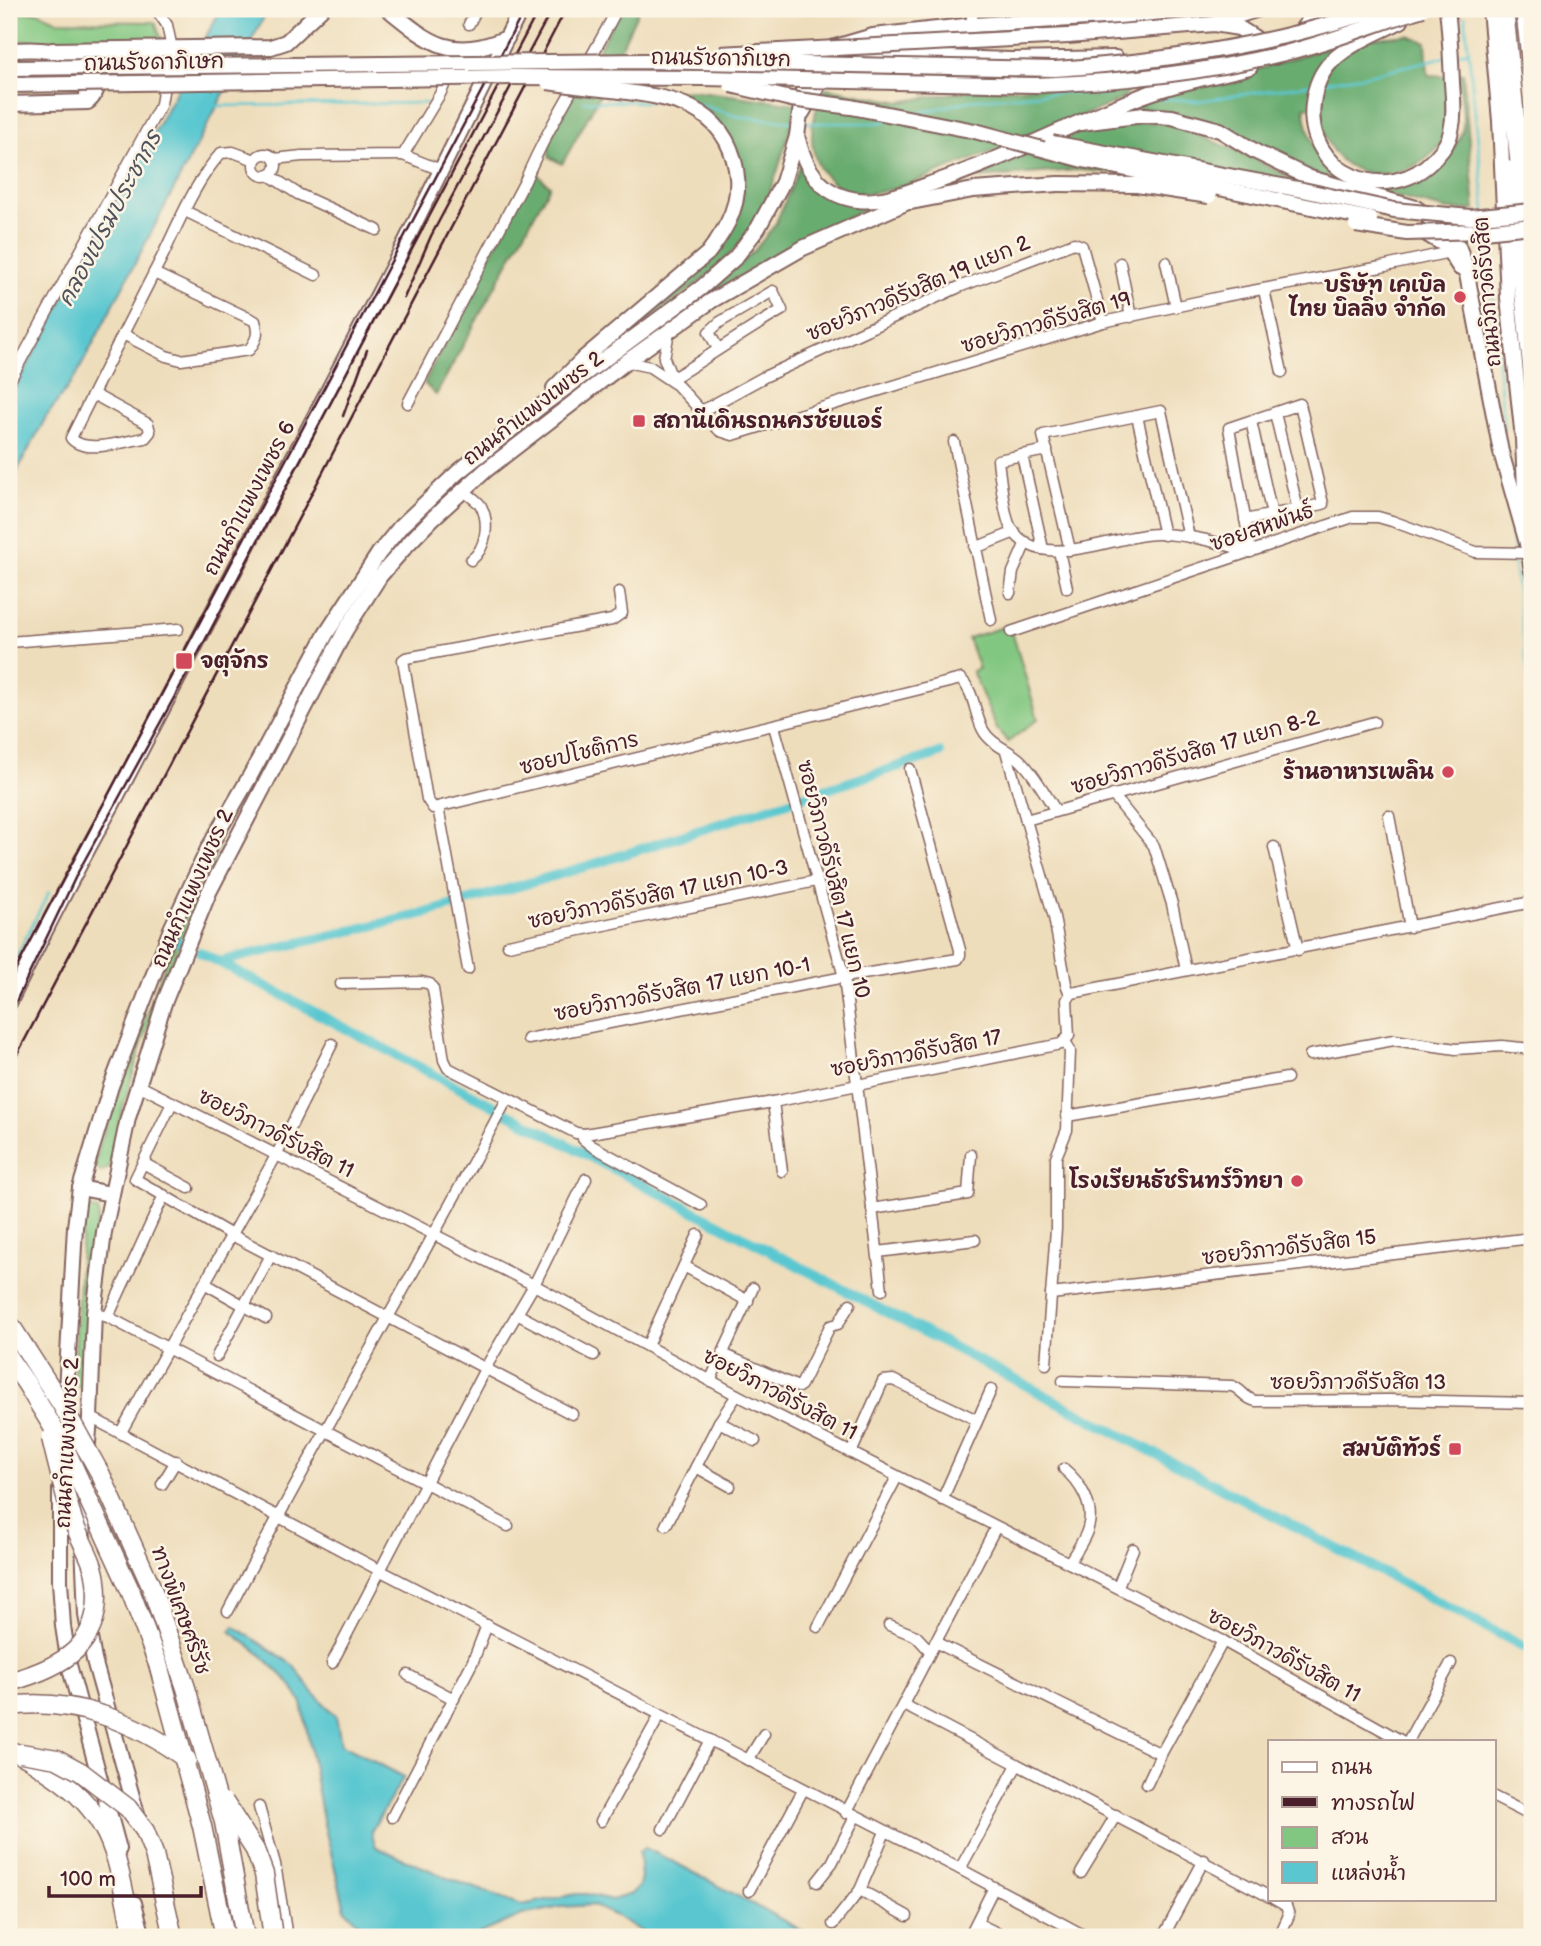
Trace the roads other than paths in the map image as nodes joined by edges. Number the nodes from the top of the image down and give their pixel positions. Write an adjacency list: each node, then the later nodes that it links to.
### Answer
1 (156, 9): 22 (street)
2 (321, 9): 22 (main road)
3 (477, 9): 18 (street)
4 (522, 9): 21 (main road, ถนนกำแพงเพชร 6)
5 (617, 9): 73 (street)
6 (970, 9): 20 (street)
7 (1195, 9): 20 (main road)
8 (1259, 9): 19 (main road)
9 (1318, 9): 30 (main road)
10 (1384, 9): 26 (main road, ถนนรัชดาภิเษก, bridge)
11 (1424, 9): 17 (main road, bridge); 32 (main road, ถนนรัชดาภิเษก, bridge)
12 (1490, 9): 37 (main road, ถนนวิภาวดีรังสิต)
13 (1504, 9): 60 (highway)
14 (1511, 9): 47 (highway)
15 (1525, 9): 29 (highway)
16 (395, 11): 23 (main road)
17 (1446, 11)
18 (469, 24)
19 (1214, 24): 27 (main road, bridge); 30 (main road)
20 (974, 25): 36 (main road)
21 (507, 38): 23 (main road); 44 (main road, ถนนกำแพงเพชร 6)
22 (166, 49): 25 (main road); 34 (main road); 70 (street)
23 (461, 49): 41 (street)
24 (9, 50): 25 (main road)
25 (47, 50): 34 (main road)
26 (1156, 59): 27 (main road, ถนนรัชดาภิเษก, bridge); 36 (main road, bridge)
27 (646, 61): 28 (main road, ถนนรัชดาภิเษก, bridge)
28 (9, 68)
29 (1532, 71)
30 (1220, 74): 38 (main road)
31 (513, 77): 32 (main road, ถนนรัชดาภิเษก, bridge); 33 (main road, ถนนรัชดาภิเษก, bridge); 74 (main road, bridge)
32 (705, 78): 39 (main road, bridge)
33 (9, 85)
34 (57, 103): 35 (main road)
35 (9, 104)
36 (802, 113): 40 (main road, ถนนกำแพงเพชร 2)
37 (1500, 121): 60 (main road); 92 (main road, ถนนวิภาวดีรังสิต)
38 (1081, 123): 46 (main road); 58 (main road)
39 (975, 131): 50 (main road, bridge); 53 (main road, bridge)
40 (797, 136): 46 (main road); 74 (main road, ถนนกำแพงเพชร 2)
41 (403, 155): 42 (street); 44 (street)
42 (274, 159): 43 (street); 45 (street)
43 (255, 160): 45 (street); 49 (street)
44 (441, 170): 124 (main road, ถนนกำแพงเพชร 6)
45 (269, 175): 52 (street)
46 (957, 175): 48 (main road, ถนนกำแพงเพชร 2)
47 (1532, 201)
48 (911, 202): 51 (main road, bridge); 64 (main road, ถนนกำแพงเพชร 2)
49 (185, 211): 56 (street); 57 (street)
50 (1532, 211)
51 (1532, 226)
52 (377, 230)
53 (1450, 252): 58 (main road); 59 (street, ซอยวิภาวดีรังสิต 19)
54 (1166, 262): 61 (street)
55 (1119, 263): 62 (street)
56 (154, 273): 65 (street); 65 (street)
57 (316, 275)
58 (1470, 284): 92 (main road)
59 (1264, 290): 61 (street, ซอยวิภาวดีรังสิต 19); 68 (street)
60 (1528, 294): 71 (main road)
61 (1176, 306): 62 (street, ซอยวิภาวดีรังสิต 19)
62 (1131, 317): 63 (street, ซอยวิภาวดีรังสิต 19)
63 (1103, 322): 75 (street, ซอยวิภาวดีรังสิต 19); 75 (street, ซอยวิภาวดีรังสิต 19 แยก 2)
64 (670, 329): 67 (main road, ถนนกำแพงเพชร 2); 69 (street, ซอยวิภาวดีรังสิต 19)
65 (123, 334): 72 (street)
66 (718, 349): 66 (street); 69 (street)
67 (626, 362): 69 (street, ซอยวิภาวดีรังสิต 19); 82 (main road, ถนนกำแพงเพชร 2)
68 (1282, 372)
69 (675, 381): 75 (street, ซอยวิภาวดีรังสิต 19)
70 (9, 382)
71 (1532, 382)
72 (93, 394): 72 (street)
73 (408, 403)
74 (541, 406): 143 (main road, ถนนกำแพงเพชร 2)
75 (700, 412)
76 (1275, 413): 78 (street); 83 (street); 83 (street)
77 (1136, 416): 80 (street); 87 (street); 88 (street)
78 (1251, 421): 84 (street); 85 (street)
79 (954, 442): 90 (street)
80 (1046, 450): 81 (street); 93 (street)
81 (1022, 455): 86 (street); 91 (street)
82 (463, 491): 95 (street); 131 (main road, ถนนกำแพงเพชร 2)
83 (1298, 510): 84 (street)
84 (1272, 515): 85 (street)
85 (1245, 520): 94 (street)
86 (1014, 532): 89 (street); 90 (street)
87 (1164, 535): 88 (street); 93 (street)
88 (1189, 537): 94 (street)
89 (1026, 542): 91 (street); 99 (street)
90 (975, 548): 100 (street)
91 (1043, 549): 93 (street)
92 (1520, 550): 94 (street, ซอยสหพันธ์); 96 (main road, ถนนวิภาวดีรังสิต)
93 (1065, 551): 97 (street)
94 (1251, 552): 102 (street, ซอยสหพันธ์)
95 (471, 560)
96 (1532, 571)
97 (1067, 588)
98 (619, 592): 109 (street)
99 (1010, 593)
100 (991, 620)
101 (178, 629): 103 (street)
102 (1011, 632)
103 (9, 642)
104 (1374, 722): 108 (street, ซอยวิภาวดีรังสิต 17 แยก 8-2)
105 (774, 726): 106 (street, ซอยปโชติการ); 109 (street, ซอยปโชติการ); 114 (street, ซอยวิภาวดีรังสิต 17 แยก 10)
106 (1006, 751): 110 (street, ซอยปโชติการ); 112 (street)
107 (910, 769): 121 (street, ซอยวิภาวดีรังสิต 17 แยก 10-1)
108 (1113, 795): 110 (street, ซอยวิภาวดีรังสิต 17 แยก 8-2); 120 (street)
109 (438, 807): 119 (street)
110 (1056, 811): 112 (street, ซอยวิภาวดีรังสิต 17 แยก 8-2)
111 (1388, 816): 116 (street)
112 (1026, 820): 123 (street)
113 (1274, 847): 118 (street)
114 (816, 881): 117 (street, ซอยวิภาวดีรังสิต 17 แยก 10-3); 121 (street, ซอยวิภาวดีรังสิต 17 แยก 10)
115 (1532, 902): 116 (street)
116 (1410, 927): 118 (street)
117 (508, 945)
118 (1297, 950): 120 (street)
119 (468, 969)
120 (1186, 970): 123 (street)
121 (844, 977): 125 (street, ซอยวิภาวดีรังสิต 17 แยก 10-1); 132 (street, ซอยวิภาวดีรังสิต 17 แยก 10)
122 (341, 984): 133 (street)
123 (1070, 994): 126 (street)
124 (9, 1003)
125 (528, 1040)
126 (1065, 1040): 132 (street, ซอยวิภาวดีรังสิต 17); 136 (street)
127 (332, 1044): 138 (street)
128 (1532, 1049): 129 (street)
129 (1310, 1055)
130 (1287, 1078): 136 (street)
131 (138, 1085): 135 (street, ซอยวิภาวดีรังสิต 11); 145 (main road, ถนนกำแพงเพชร 2)
132 (857, 1085): 134 (street, ซอยวิภาวดีรังสิต 17); 148 (street, ซอยวิภาวดีรังสิต 17 แยก 10)
133 (508, 1099): 137 (street); 151 (street)
134 (773, 1102): 137 (street, ซอยวิภาวดีรังสิต 17); 141 (street)
135 (172, 1103): 138 (street, ซอยวิภาวดีรังสิต 11); 140 (street)
136 (1067, 1116): 161 (street)
137 (583, 1134): 147 (street)
138 (277, 1154): 149 (street); 151 (street, ซอยวิภาวดีรังสิต 11)
139 (971, 1155): 148 (street)
140 (143, 1163): 144 (street); 146 (street)
141 (782, 1171)
142 (586, 1179): 158 (street)
143 (80, 1188): 145 (main road); 254 (main road, ถนนกำแพงเพชร 2)
144 (189, 1188)
145 (111, 1194): 166 (main road, ถนนกำแพงเพชร 2)
146 (164, 1195): 149 (street); 166 (street)
147 (701, 1205)
148 (872, 1209): 154 (street, ซอยวิภาวดีรังสิต 17 แยก 10)
149 (230, 1234): 155 (street); 157 (street)
150 (698, 1235): 156 (street)
151 (435, 1236): 158 (street, ซอยวิภาวดีรังสิต 11); 168 (street)
152 (1532, 1238): 161 (street, ซอยวิภาวดีรังสิต 15)
153 (975, 1240): 154 (street)
154 (878, 1252): 160 (street, ซอยวิภาวดีรังสิต 17 แยก 10)
155 (271, 1255): 164 (street); 168 (street)
156 (684, 1266): 162 (street); 170 (street)
157 (204, 1283): 164 (street); 171 (street)
158 (534, 1285): 165 (street); 170 (street, ซอยวิภาวดีรังสิต 11)
159 (753, 1288): 162 (street)
160 (882, 1290)
161 (1051, 1294): 176 (street)
162 (748, 1301): 172 (street)
163 (850, 1304): 172 (street)
164 (244, 1305): 167 (street); 174 (street)
165 (517, 1314): 173 (street); 177 (street)
166 (101, 1315): 171 (street); 185 (main road, ถนนกำแพงเพชร 2)
167 (266, 1318)
168 (389, 1318): 177 (street); 188 (street)
169 (9, 1323): 257 (highway, ทางพิเศษศรีรัช, bridge)
170 (648, 1346): 178 (street, ซอยวิภาวดีรังสิต 11)
171 (168, 1348): 188 (street); 189 (street)
172 (723, 1354): 178 (street)
173 (594, 1355)
174 (217, 1356)
175 (9, 1359): 183 (highway, ทางพิเศษศรีรัช, bridge)
176 (1046, 1364)
177 (486, 1367): 184 (street); 197 (street)
178 (710, 1381): 181 (street, ซอยวิภาวดีรังสิต 11)
179 (1063, 1381): 182 (street, ซอยวิภาวดีรังสิต 13)
180 (991, 1390): 186 (street)
181 (737, 1395): 187 (street); 191 (street, ซอยวิภาวดีรังสิต 11)
182 (1532, 1404)
183 (44, 1414): 217 (highway, bridge); 256 (highway, ทางพิเศษศรีรัช, bridge)
184 (572, 1414)
185 (90, 1417): 189 (street); 255 (main road, ถนนกำแพงเพชร 2)
186 (977, 1420): 191 (street); 199 (street)
187 (719, 1422): 190 (street); 193 (street)
188 (325, 1430): 197 (street); 200 (street)
189 (121, 1432): 192 (street)
190 (755, 1441)
191 (851, 1453): 195 (street, ซอยวิภาวดีรังสิต 11)
192 (176, 1461): 196 (street); 200 (street)
193 (696, 1467): 198 (street); 201 (street)
194 (1064, 1469): 205 (street)
195 (897, 1477): 199 (street, ซอยวิภาวดีรังสิต 11); 211 (street)
196 (162, 1484)
197 (426, 1485): 202 (street); 206 (street)
198 (730, 1486)
199 (942, 1500): 203 (street, ซอยวิภาวดีรังสิต 11)
200 (278, 1516): 206 (street); 208 (street)
201 (666, 1525)
202 (508, 1527)
203 (996, 1527): 205 (street, ซอยวิภาวดีรังสิต 11); 213 (street)
204 (1133, 1549): 207 (street)
205 (1069, 1563): 207 (street, ซอยวิภาวดีรังสิต 11)
206 (381, 1571): 209 (street); 214 (street)
207 (1118, 1586): 212 (street, ซอยวิภาวดีรังสิต 11)
208 (228, 1611)
209 (487, 1625): 218 (street); 221 (street)
210 (889, 1625): 213 (street)
211 (818, 1627)
212 (1223, 1641): 224 (street, ซอยวิภาวดีรังสิต 11); 227 (street)
213 (933, 1646): 219 (street); 227 (street)
214 (332, 1663)
215 (1451, 1663): 225 (street)
216 (408, 1675): 218 (street)
217 (9, 1682)
218 (454, 1699): 237 (street)
219 (904, 1705): 229 (street); 234 (street)
220 (9, 1706): 258 (highway, bridge)
221 (660, 1715): 223 (street); 238 (street)
222 (764, 1734): 228 (street)
223 (710, 1740): 228 (street); 239 (street)
224 (1400, 1740)
225 (1409, 1740)
226 (15, 1752): 253 (highway); 255 (highway, bridge)
227 (1161, 1754): 230 (street)
228 (748, 1760): 231 (street)
229 (1017, 1765): 235 (street); 242 (street)
230 (1147, 1784)
231 (803, 1790): 234 (street); 247 (street)
232 (1496, 1798): 236 (street)
233 (259, 1807): 259 (street)
234 (851, 1815): 240 (street); 244 (street)
235 (1116, 1815): 241 (street); 243 (street)
236 (1532, 1816)
237 (392, 1817)
238 (601, 1821)
239 (663, 1829)
240 (885, 1832): 242 (street); 246 (street)
241 (1204, 1860): 248 (street); 263 (street)
242 (960, 1869): 245 (street)
243 (1081, 1873)
244 (817, 1882)
245 (993, 1889): 251 (street); 262 (street)
246 (860, 1890): 250 (street); 252 (street)
247 (749, 1891)
248 (1268, 1896)
249 (1275, 1900): 264 (street)
250 (907, 1916)
251 (976, 1923): 260 (street); 261 (street)
252 (833, 1924)
253 (133, 1937)
254 (143, 1937)
255 (172, 1937)
256 (225, 1937)
257 (245, 1937)
258 (273, 1937)
259 (288, 1937)
260 (969, 1937)
261 (1005, 1937)
262 (1087, 1937)
263 (1163, 1937)
264 (1279, 1937)

